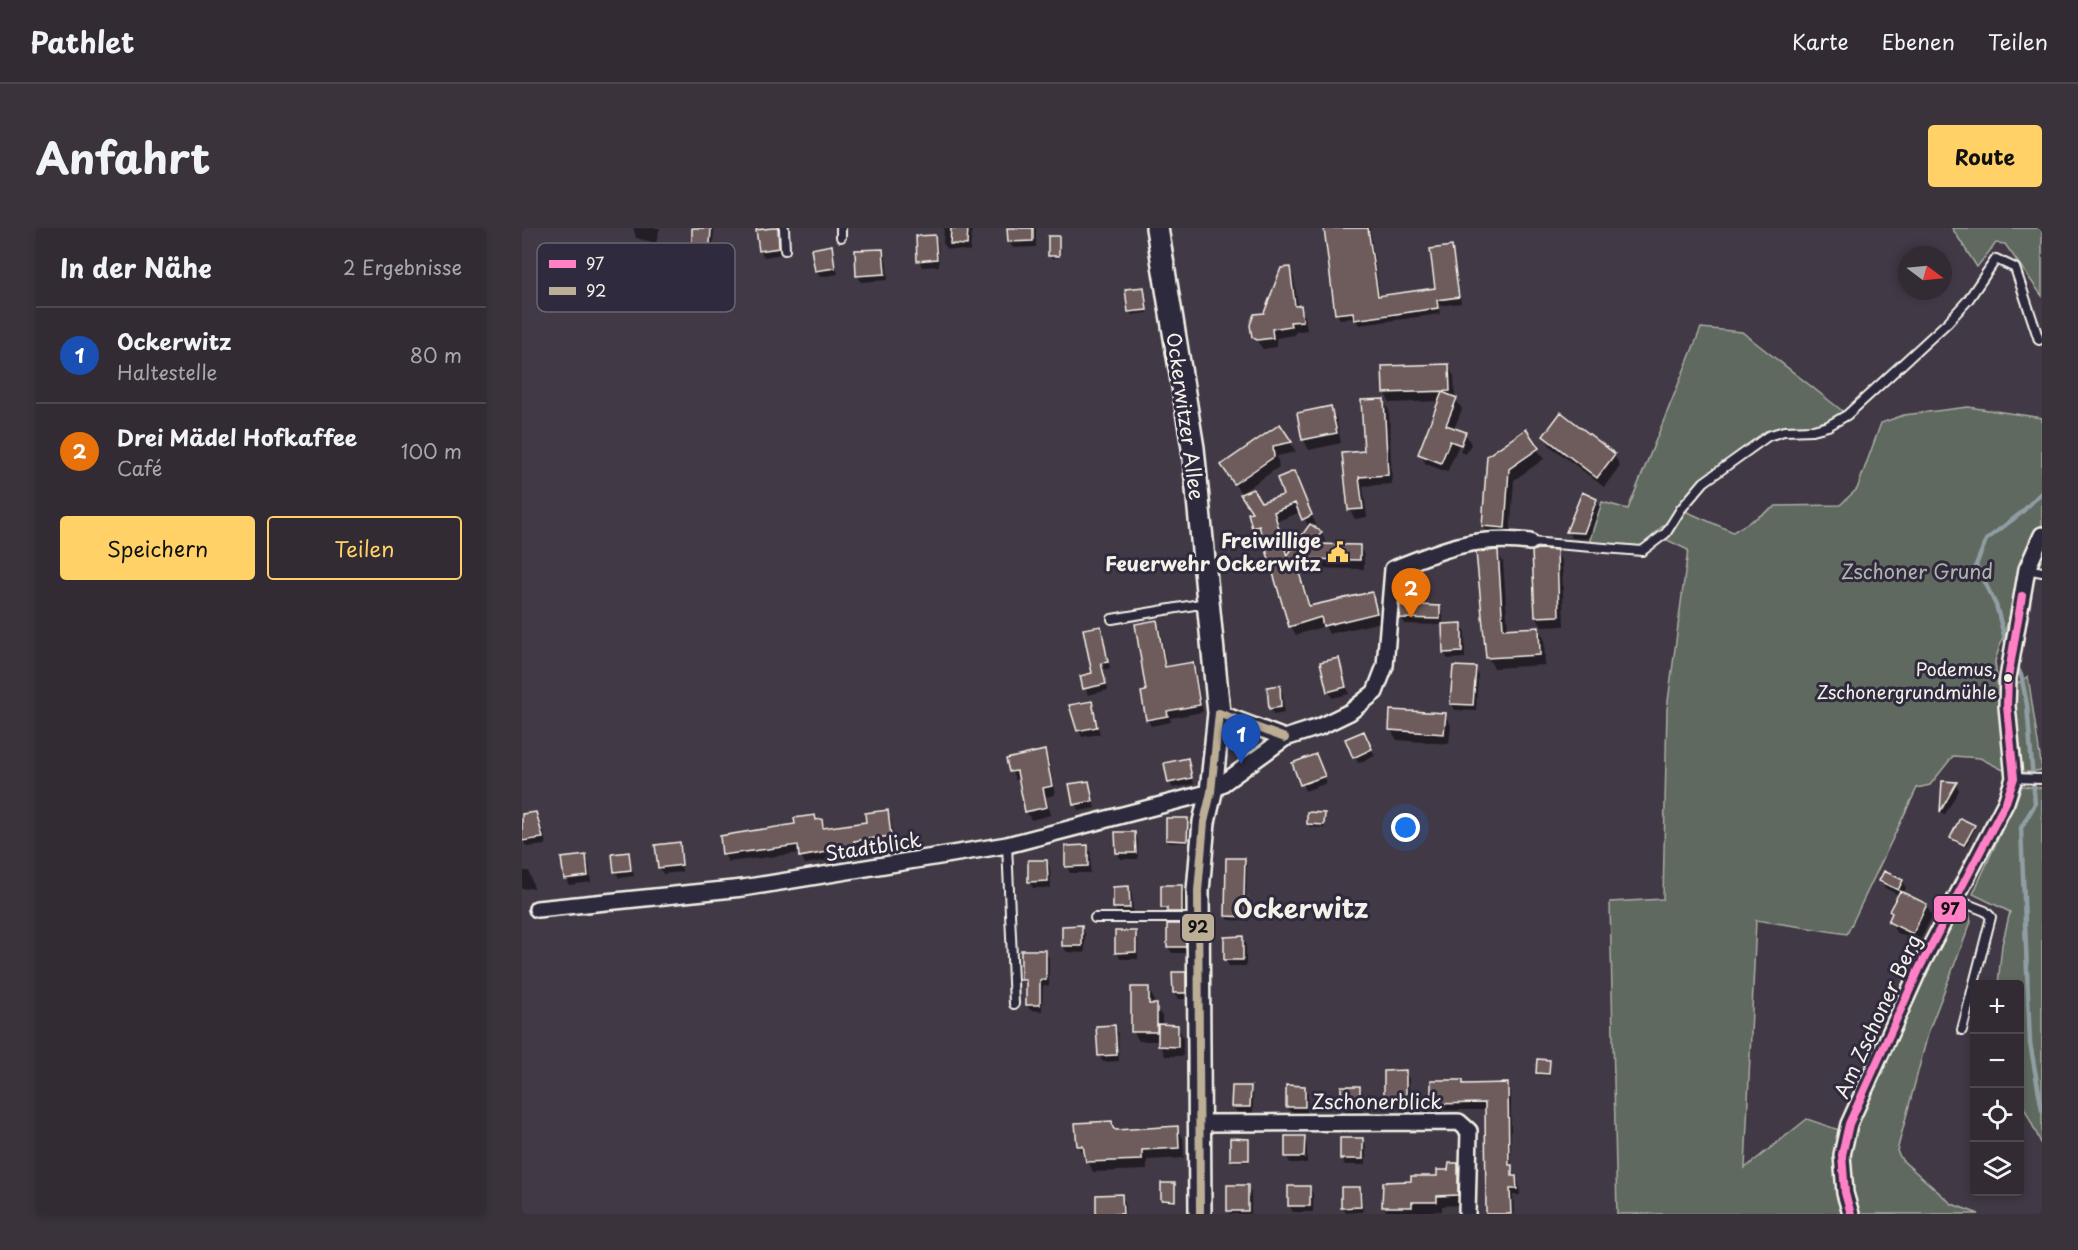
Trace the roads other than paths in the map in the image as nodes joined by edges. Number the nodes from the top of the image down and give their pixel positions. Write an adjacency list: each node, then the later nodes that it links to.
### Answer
1 (784, 228): 3 (lane)
2 (1157, 228): 8 (street, Ockerwitzer Allee)
3 (785, 250)
4 (2039, 340): 6 (lane)
5 (2042, 535): 7 (street)
6 (1530, 542): 11 (street)
7 (2035, 570): 12 (street)
8 (1208, 603): 9 (lane); 10 (street, Ockerwitzer Allee)
9 (1112, 619)
10 (1219, 713): 11 (street); 14 (street, Ockerwitzer Allee)
11 (1285, 738): 14 (street)
12 (2021, 779): 13 (lane); 16 (street, Am Zschoner Berg)
13 (2041, 779)
14 (1211, 792): 15 (street, Stadtblick); 19 (street, Ockerwitzer Allee)
15 (1007, 845): 17 (street, Stadtblick); 20 (lane)
16 (1957, 900): 21 (lane); 25 (street, Am Zschoner Berg)
17 (537, 909)
18 (1095, 918): 19 (lane)
19 (1198, 918): 22 (street, Ockerwitzer Allee)
20 (1014, 1004)
21 (1962, 1030)
22 (1198, 1123): 23 (street, Ockerwitzer Allee); 24 (street, Zschonerblick)
23 (1200, 1214)
24 (1467, 1214)
25 (1851, 1214)

